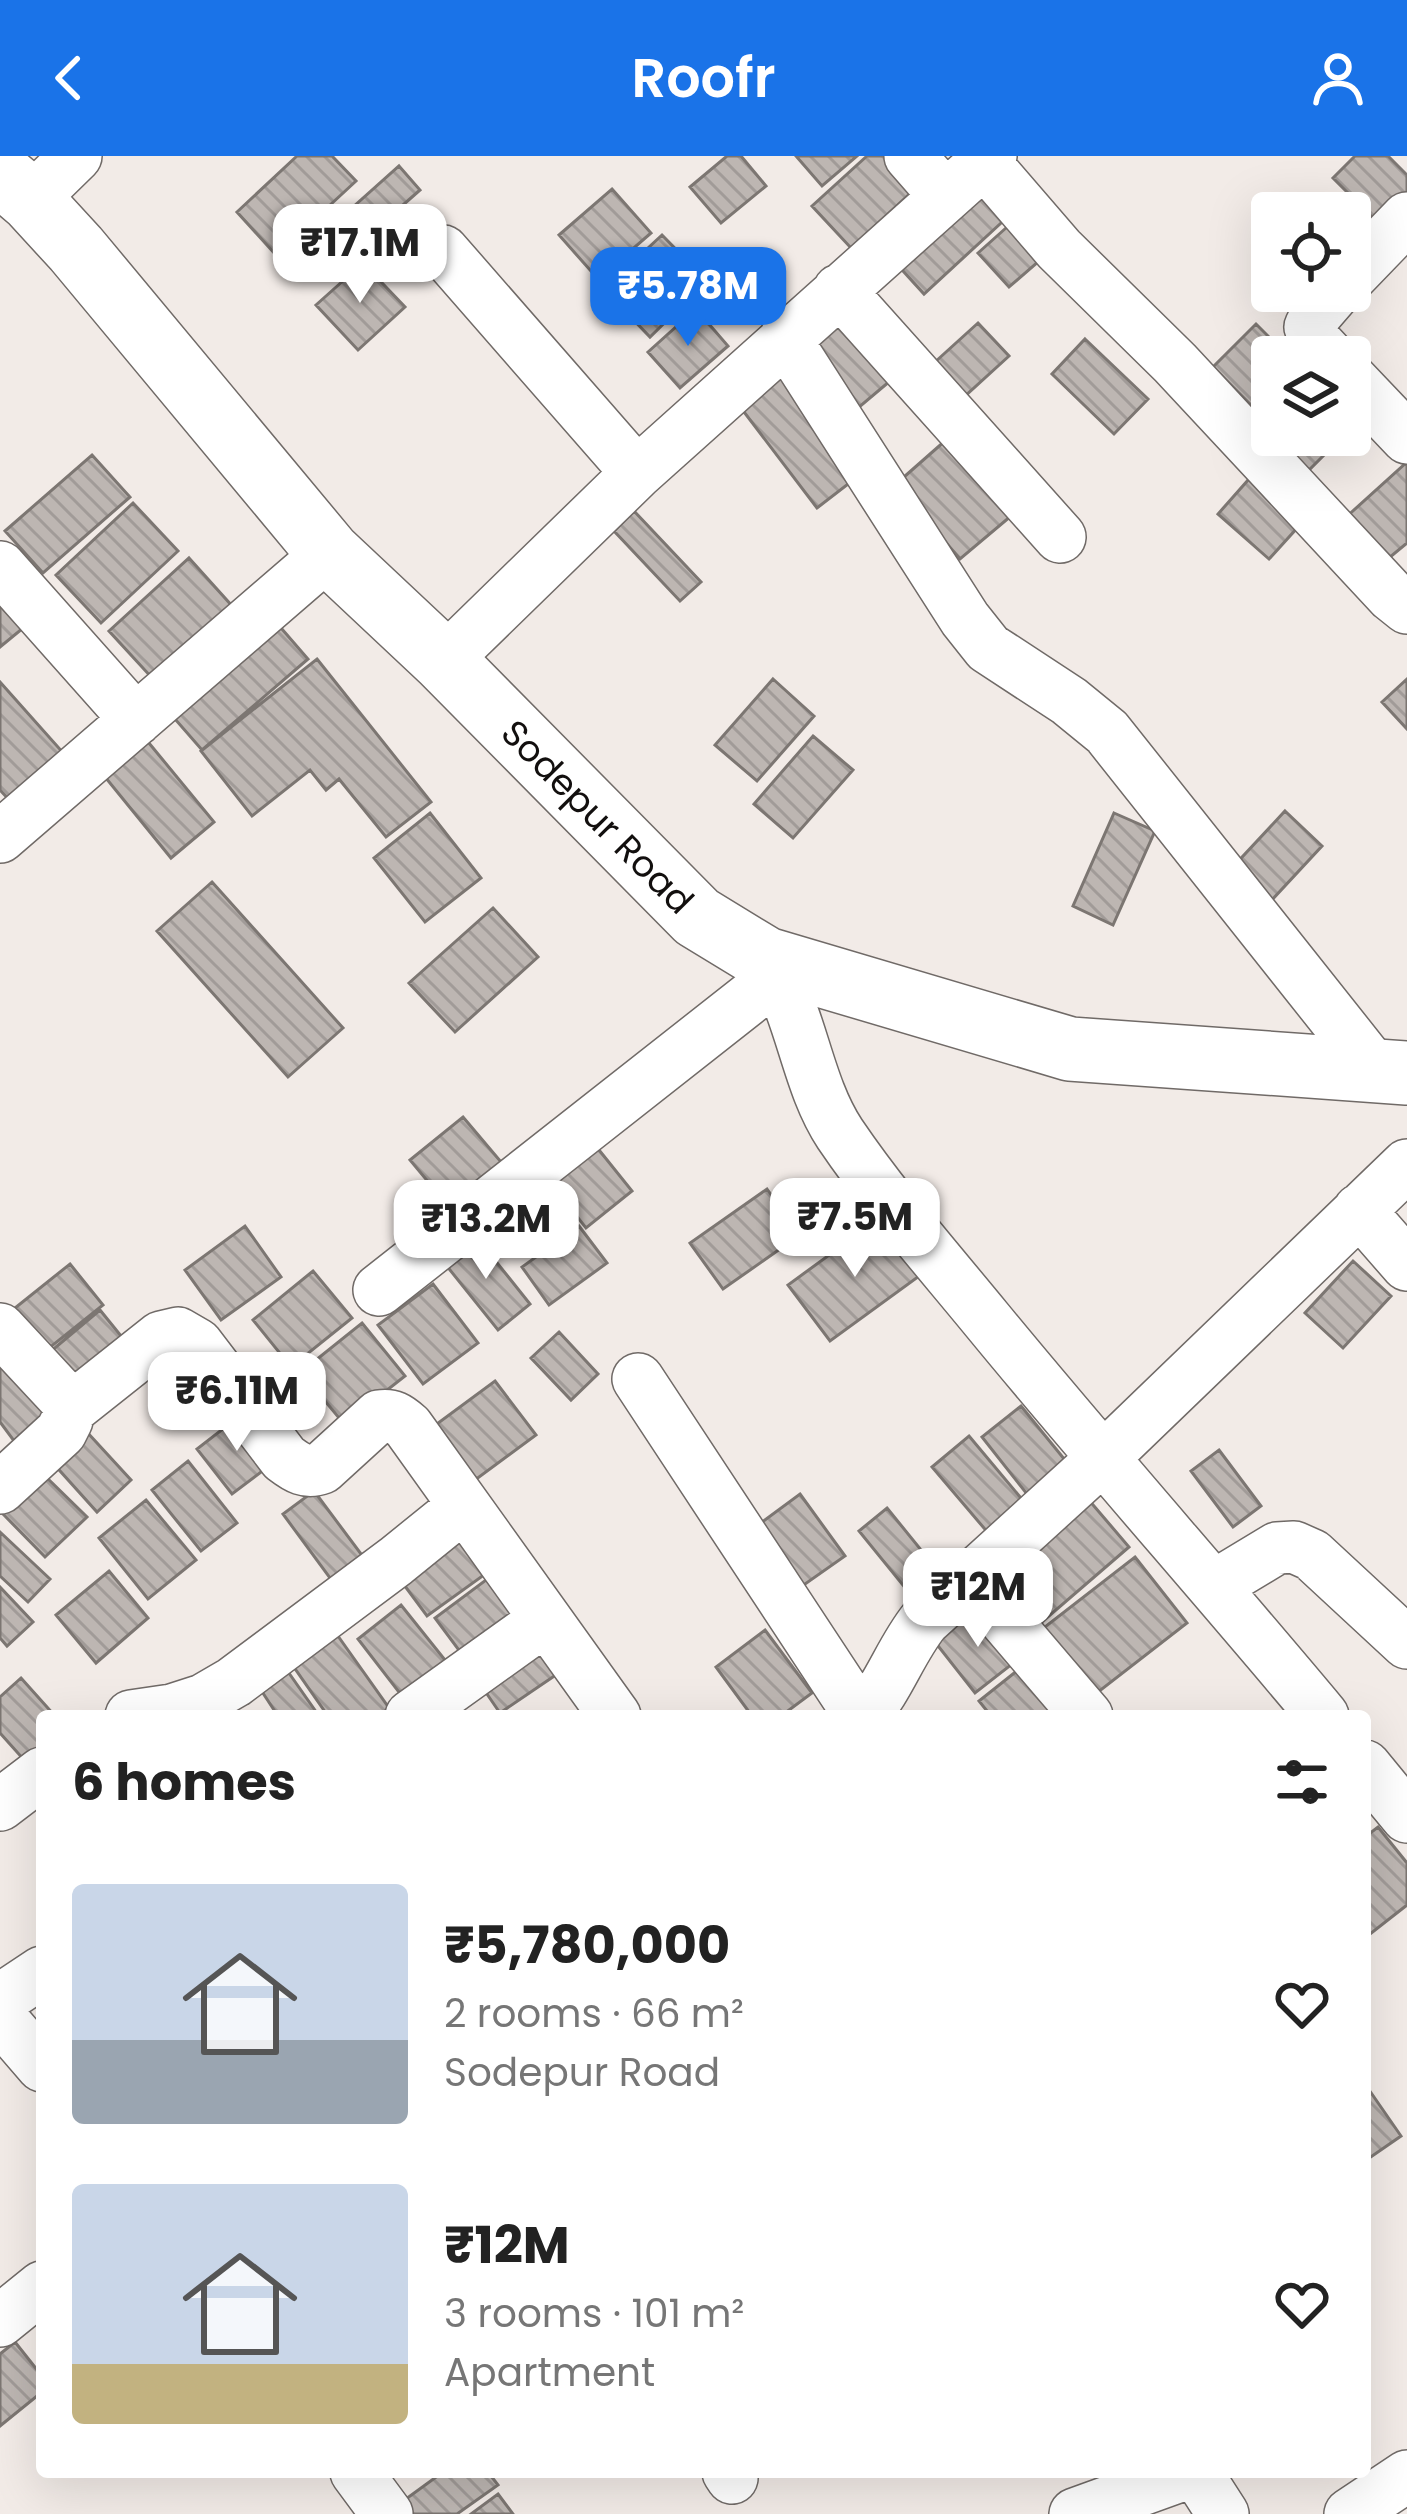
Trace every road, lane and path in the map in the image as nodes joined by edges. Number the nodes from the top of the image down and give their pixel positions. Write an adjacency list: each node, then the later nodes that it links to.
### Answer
1 (76, 156): 4 (street)
2 (910, 156): 5 (street)
3 (987, 159): 5 (street); 17 (street)
4 (15, 187): 15 (main road, Sodepur Road)
5 (945, 196): 9 (street)
6 (1407, 218): 8 (street)
7 (443, 251): 13 (street)
8 (1371, 255)
9 (839, 290): 10 (street); 14 (street)
10 (785, 338): 13 (street); 22 (street)
11 (1371, 400): 12 (street)
12 (1407, 438)
13 (637, 472): 18 (street)
14 (1060, 537)
15 (329, 554): 18 (main road, Sodepur Road); 19 (street)
16 (0, 567): 19 (street)
17 (1407, 608)
18 (444, 661): 21 (main road, Sodepur Road)
19 (136, 720): 20 (street)
20 (0, 837)
21 (772, 968): 22 (main road, Sodepur Road); 26 (street); 30 (street)
22 (1392, 1072)
23 (1407, 1166): 24 (street)
24 (1359, 1210): 25 (street); 30 (street)
25 (1407, 1264)
26 (379, 1290)
27 (0, 1329): 29 (street)
28 (638, 1379): 40 (street)
29 (68, 1410): 31 (street); 32 (street)
30 (1102, 1459): 33 (street); 34 (street)
31 (0, 1488)
32 (464, 1506): 35 (street); 37 (street)
33 (970, 1580): 41 (street); 42 (street)
34 (1214, 1586): 36 (street); 43 (street)
35 (545, 1620): 38 (street); 39 (street)
36 (1407, 1643)
37 (172, 1710)
38 (419, 1710)
39 (611, 1710)
40 (871, 1710)
41 (873, 1710)
42 (1082, 1710)
43 (1318, 1710)
44 (1371, 1777): 47 (street)
45 (36, 1778): 46 (street)
46 (0, 1805)
47 (1407, 1817)
48 (36, 1976): 49 (street)
49 (0, 2000)
50 (0, 2017): 51 (street)
51 (36, 2059)
52 (36, 2292): 53 (street)
53 (0, 2321)
54 (1407, 2476): 61 (street)
55 (360, 2478): 58 (street)
56 (1177, 2478): 59 (street)
57 (1198, 2478): 60 (street)
58 (387, 2514)
59 (1075, 2514)
60 (1223, 2514)
61 (1350, 2514)

